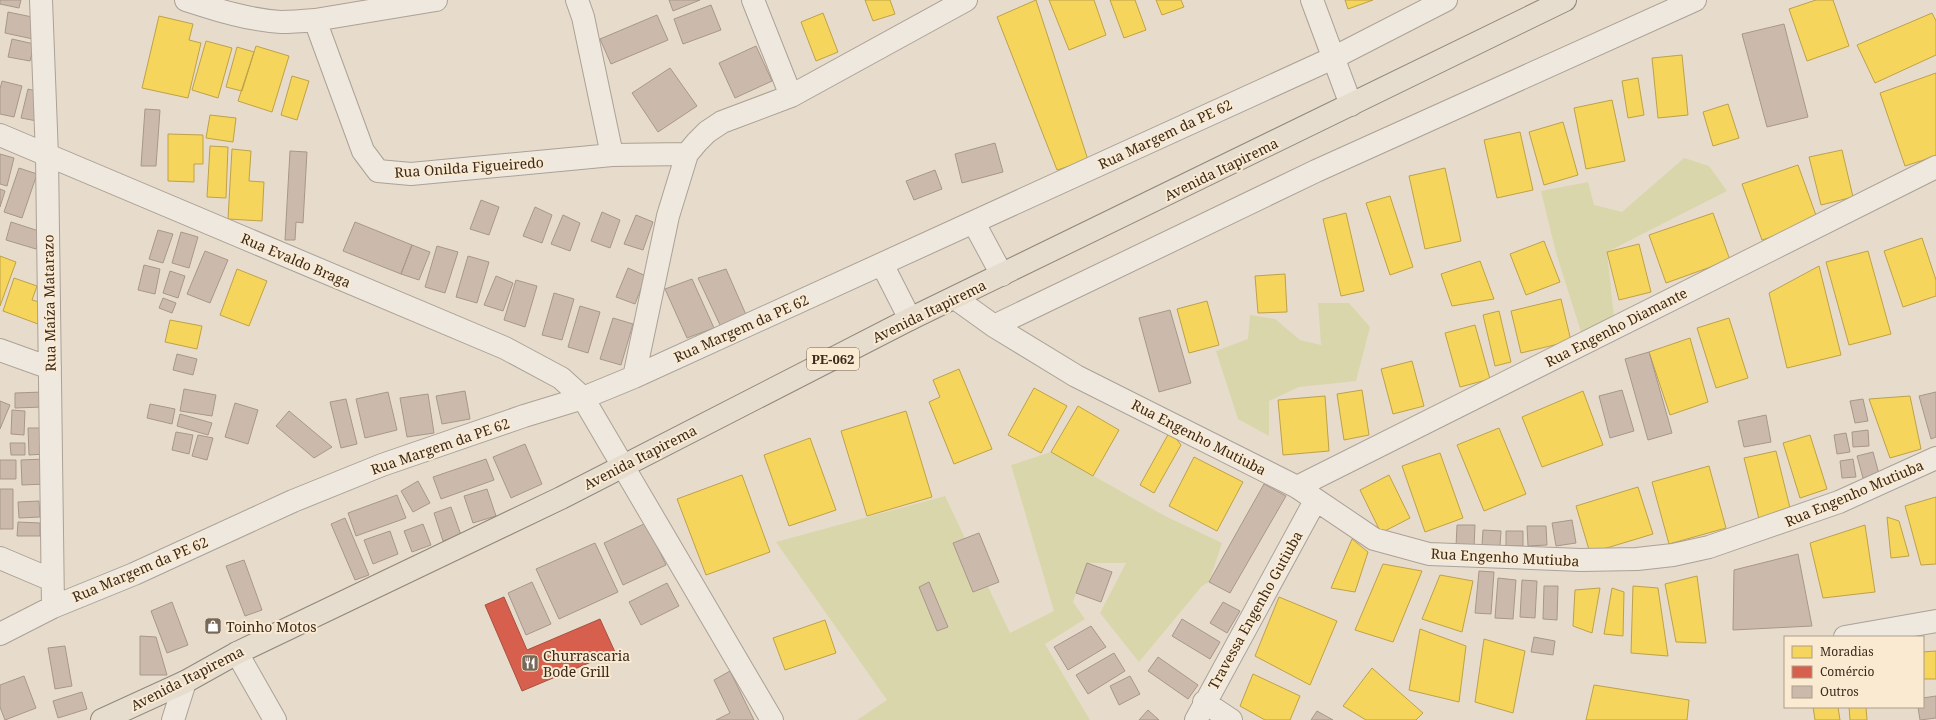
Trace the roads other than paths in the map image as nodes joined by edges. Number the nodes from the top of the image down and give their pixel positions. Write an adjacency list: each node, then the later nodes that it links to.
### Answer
1 (41, 0): 18 (street, Rua Maíza Matarazo)
2 (186, 0): 11 (street)
3 (436, 0): 11 (street)
4 (577, 0): 17 (street)
5 (753, 0): 13 (street)
6 (966, 0): 13 (street)
7 (1312, 0): 12 (street)
8 (1446, 0): 12 (street, Rua Margem da PE 62)
9 (1565, 0): 14 (main road, Avenida Itapirema / PE-062)
10 (1695, 0): 25 (street)
11 (315, 20): 17 (street, Rua Onilda Figueiredo)
12 (1333, 58): 14 (street); 20 (street, Rua Margem da PE 62)
13 (791, 96): 16 (street)
14 (1351, 105): 22 (main road, Avenida Itapirema / PE-062)
15 (0, 135): 18 (street, Rua Evaldo Braga)
16 (687, 154): 17 (street, Rua Onilda Figueiredo); 28 (street)
17 (612, 155)
18 (47, 156): 27 (street, Rua Maíza Matarazo); 29 (street, Rua Evaldo Braga)
19 (1936, 167): 32 (street, Rua Engenho Diamante)
20 (974, 223): 21 (street, Rua Margem da PE 62); 22 (street)
21 (882, 264): 24 (street); 28 (street, Rua Margem da PE 62)
22 (1002, 275): 23 (main road, Avenida Itapirema / PE-062)
23 (955, 298): 24 (main road, Avenida Itapirema / PE-062); 25 (street, Rua Engenho Mutiuba)
24 (910, 319): 31 (main road, Avenida Itapirema / PE-062)
25 (994, 326): 32 (street, Rua Engenho Mutiuba)
26 (0, 350): 27 (street)
27 (50, 368): 35 (street, Rua Maíza Matarazo)
28 (634, 376): 29 (street, Rua Margem da PE 62)
29 (583, 398): 31 (street, Rua Evaldo Braga); 36 (street, Rua Margem da PE 62)
30 (1936, 458): 33 (street, Rua Engenho Mutiuba)
31 (623, 466): 40 (main road, Avenida Itapirema / PE-062); 46 (street, Rua Evaldo Braga)
32 (1297, 487): 33 (street, Rua Engenho Mutiuba)
33 (1315, 501): 42 (street, Travessa Engenho Gutiuba)
34 (0, 558): 35 (street)
35 (52, 580): 36 (street, Rua Maíza Matarazo)
36 (53, 607): 38 (street, Rua Margem da PE 62)
37 (1936, 621): 39 (street)
38 (0, 634)
39 (1851, 636)
40 (237, 653): 41 (main road, Avenida Itapirema / PE-062); 45 (street)
41 (184, 682): 43 (main road, Avenida Itapirema / PE-062); 44 (street)
42 (1200, 711): 47 (street)
43 (102, 720)
44 (174, 720)
45 (275, 720)
46 (772, 720)
47 (1231, 720)

